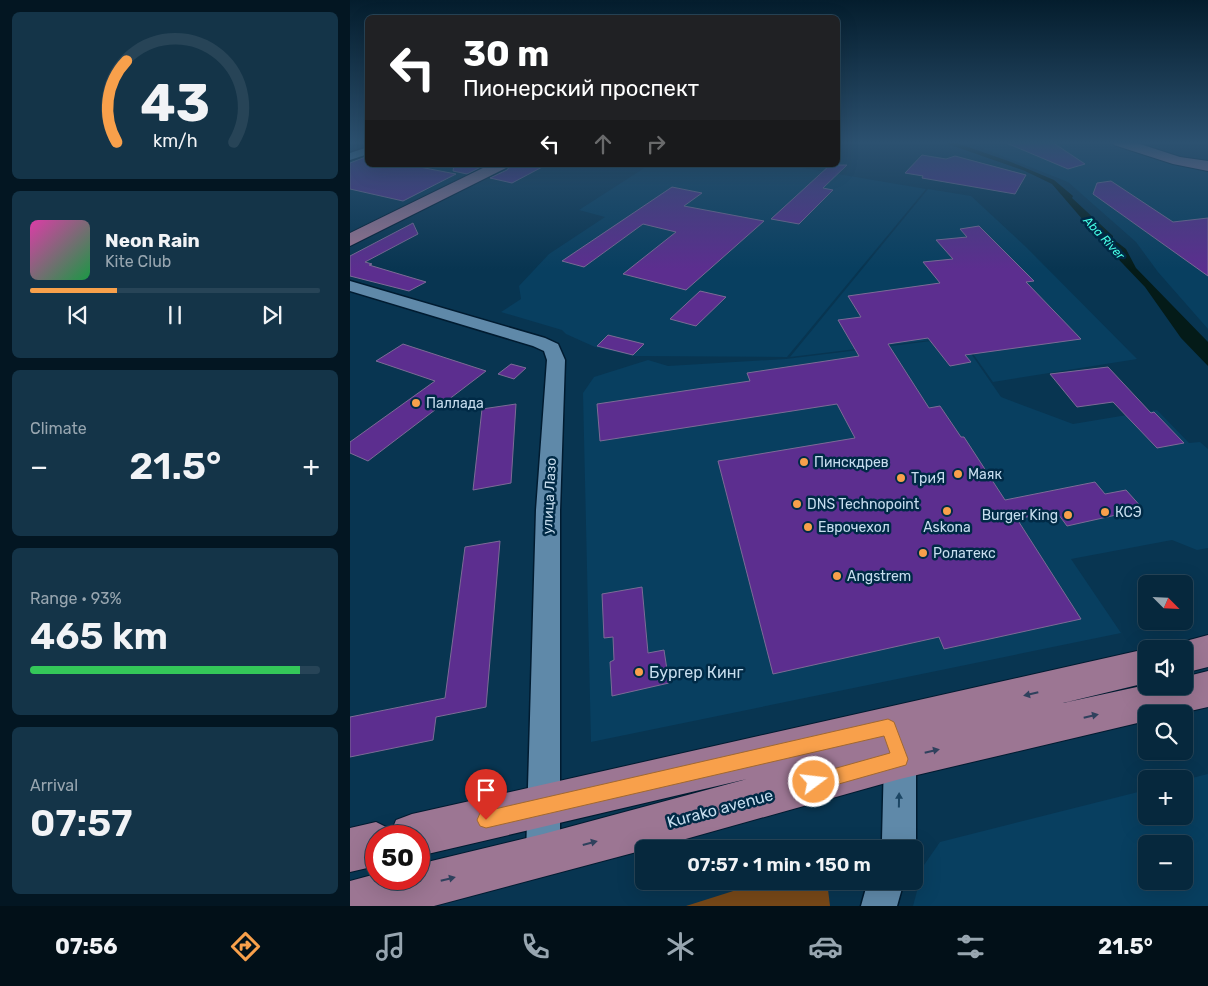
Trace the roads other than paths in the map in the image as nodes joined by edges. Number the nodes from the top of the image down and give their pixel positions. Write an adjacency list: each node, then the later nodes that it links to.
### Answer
1 (462, 184): 2 (main road)
2 (350, 240)
3 (350, 286): 9 (street, улица Лазо)
4 (1208, 651): 5 (main road)
5 (1193, 655)
6 (1138, 668): 8 (main road, Kurako avenue, one-way to 8)
7 (1208, 689): 8 (main road, Kurako avenue, one-way to 7)
8 (894, 743): 9 (main road, Kurako avenue); 11 (street, one-way to 8); 14 (main road, Kurako avenue, one-way to 8)
9 (542, 807): 10 (main road, Kurako avenue); 14 (street, улица Лазо)
10 (430, 832)
11 (899, 840)
12 (365, 847): 13 (main road)
13 (350, 850)
14 (542, 856): 16 (main road, Kurako avenue, one-way to 14)
15 (883, 890): 17 (street)
16 (350, 904)
17 (879, 906)

